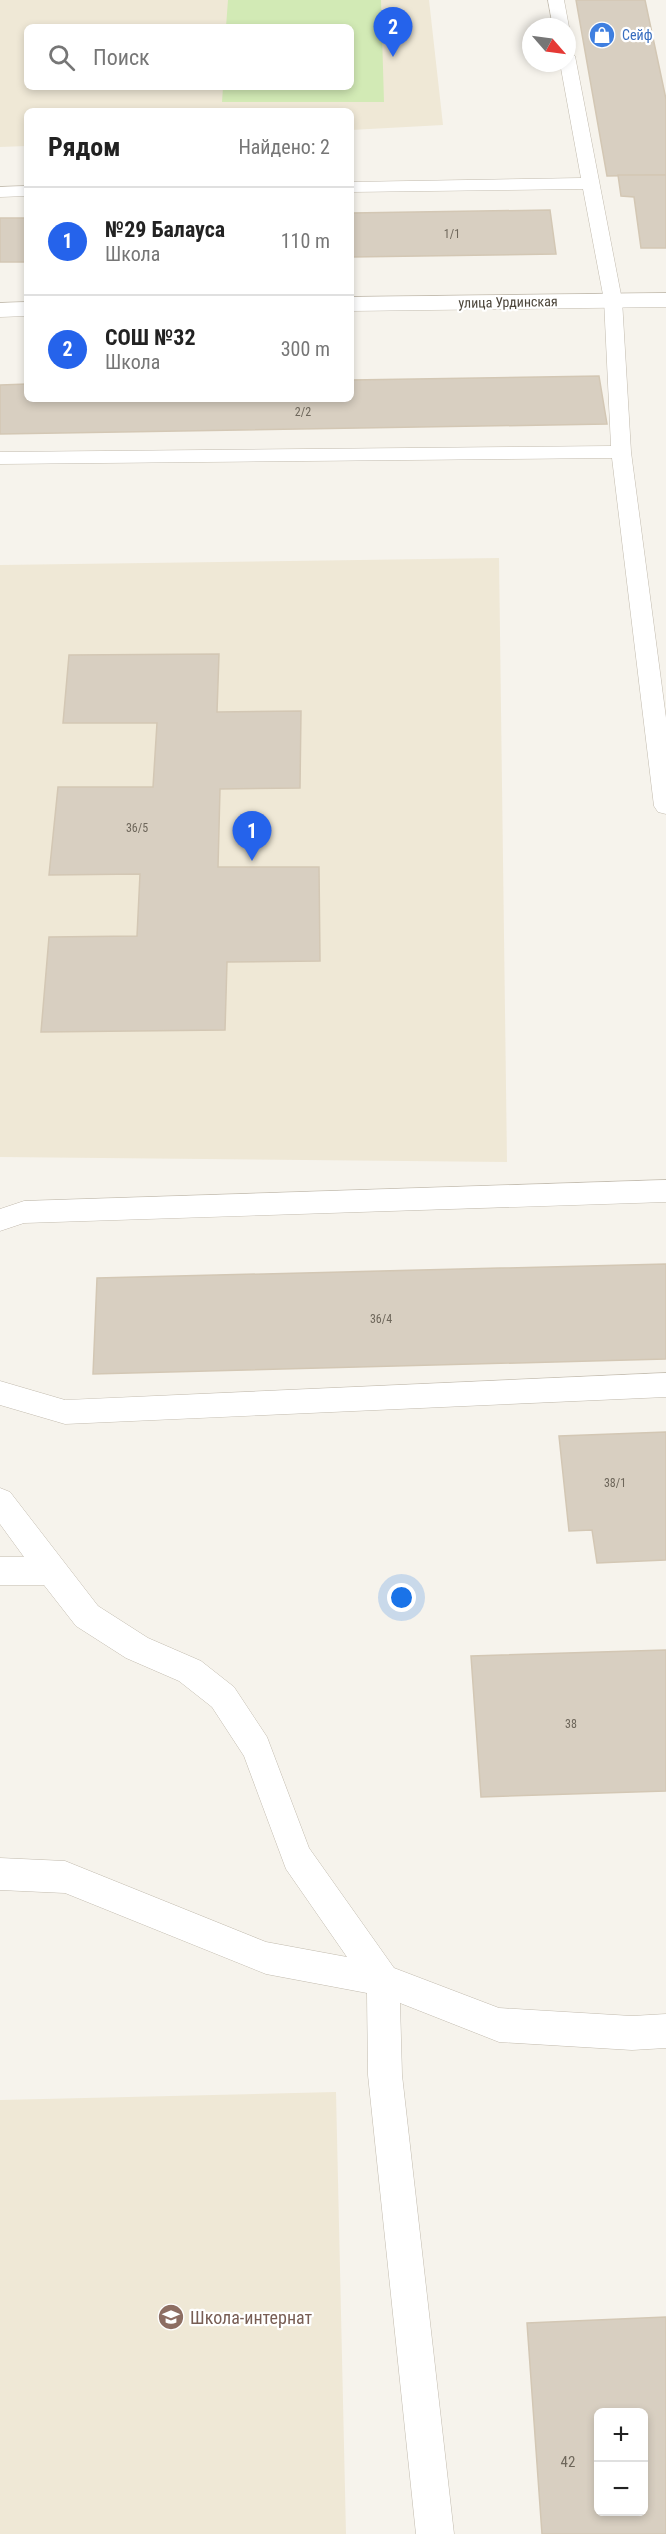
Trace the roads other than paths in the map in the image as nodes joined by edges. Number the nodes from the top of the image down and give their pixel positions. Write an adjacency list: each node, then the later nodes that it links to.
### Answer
1 (556, 0): 2 (lane)
2 (559, 18)
3 (570, 72): 4 (lane)
4 (592, 183): 5 (lane); 8 (lane)
5 (354, 187)
6 (24, 191): 7 (lane)
7 (0, 192)
8 (613, 300): 9 (street, улица Урдинская); 10 (street, улица Урдинская); 13 (lane)
9 (666, 300)
10 (354, 304)
11 (24, 309): 12 (street)
12 (0, 310)
13 (621, 452): 14 (lane); 15 (lane)
14 (0, 458)
15 (666, 806)
16 (666, 1191): 17 (lane)
17 (0, 1220)
18 (666, 1385): 19 (lane)
19 (0, 1393)
20 (0, 1501): 22 (lane)
21 (0, 1571): 22 (lane)
22 (51, 1571): 24 (lane)
23 (0, 1874): 24 (lane)
24 (383, 1980): 25 (lane); 26 (lane)
25 (666, 2031)
26 (435, 2534)

